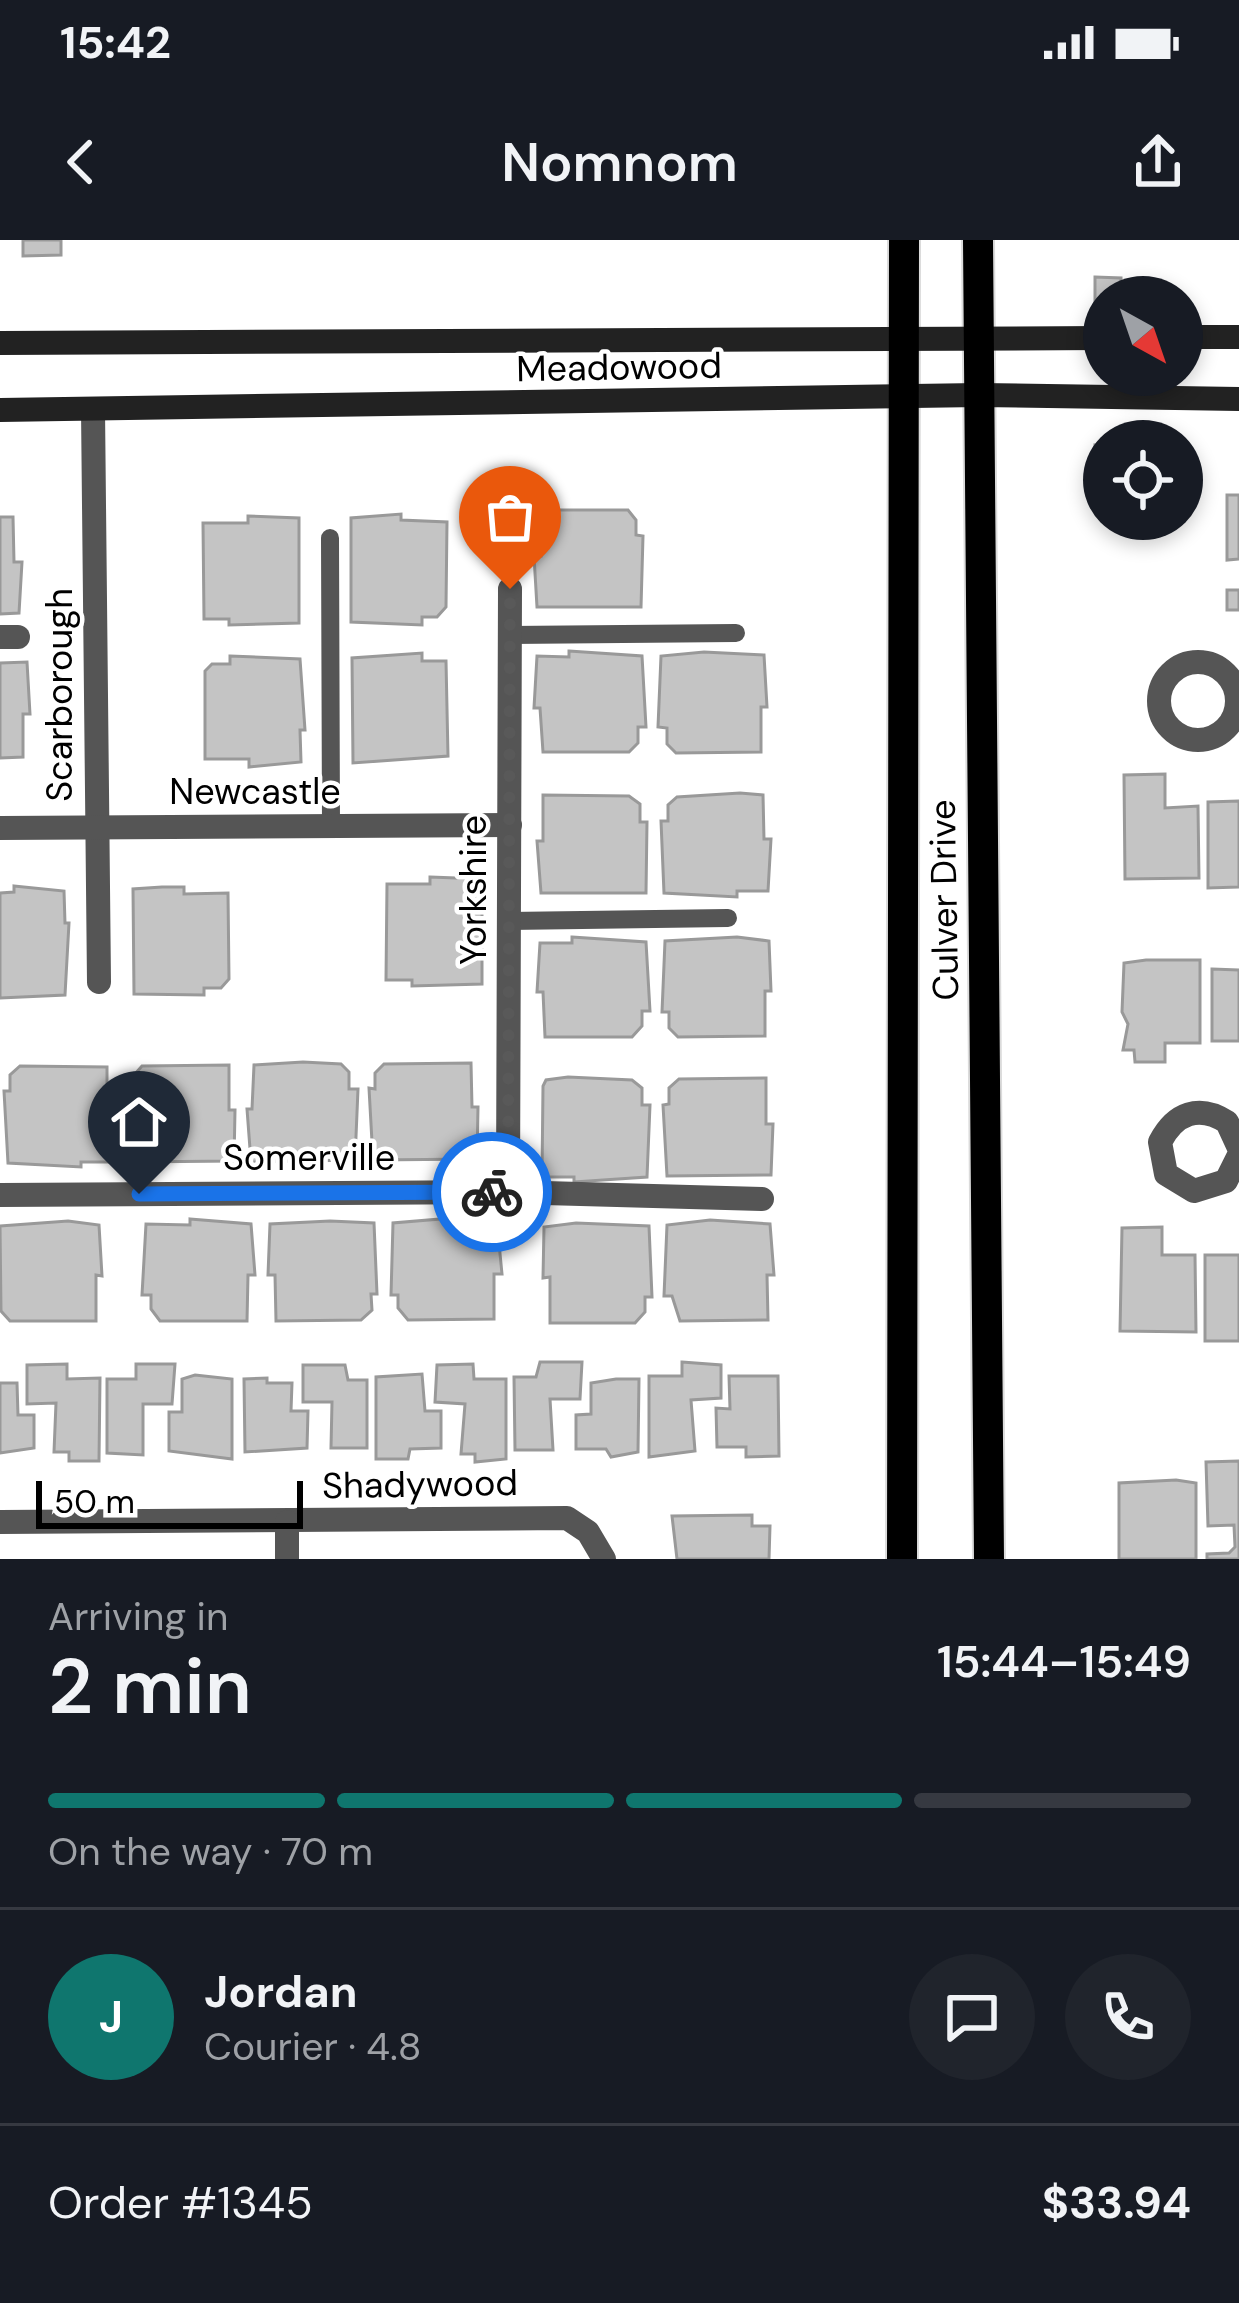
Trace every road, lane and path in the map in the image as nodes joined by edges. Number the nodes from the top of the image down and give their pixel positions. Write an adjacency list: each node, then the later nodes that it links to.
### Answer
1 (904, 240): 3 (main road, Culver Drive)
2 (978, 240): 7 (main road, Culver Drive)
3 (905, 337): 7 (main road, Meadowood); 8 (main road, Meadowood); 11 (main road, Culver Drive)
4 (1203, 337): 5 (main road)
5 (1239, 337)
6 (1083, 338): 7 (main road, Meadowood)
7 (978, 339): 9 (main road, Culver Drive)
8 (0, 343)
9 (979, 395): 10 (main road, Meadowood); 11 (main road, Meadowood); 33 (main road, Culver Drive)
10 (1239, 399)
11 (906, 400): 12 (main road, Meadowood); 32 (main road, Culver Drive)
12 (93, 409): 13 (main road, Meadowood); 19 (street, Scarborough)
13 (0, 410)
14 (330, 538): 20 (lane)
15 (510, 589): 17 (street, Yorkshire)
16 (736, 633): 17 (lane)
17 (510, 634): 18 (street, Yorkshire)
18 (510, 825): 20 (street, Newcastle); 23 (street, Yorkshire)
19 (95, 827): 20 (street, Newcastle); 21 (street, Newcastle); 24 (street, Scarborough)
20 (331, 827)
21 (0, 828)
22 (728, 918): 23 (lane)
23 (509, 921): 25 (street, Yorkshire)
24 (99, 982)
25 (508, 1192): 26 (street, Somerville); 27 (street, Somerville)
26 (0, 1195)
27 (762, 1199)
28 (0, 1522): 29 (street, Shadywood)
29 (286, 1522): 30 (street); 31 (street, Shadywood)
30 (287, 1559)
31 (604, 1559)
32 (902, 1559)
33 (989, 1559)

